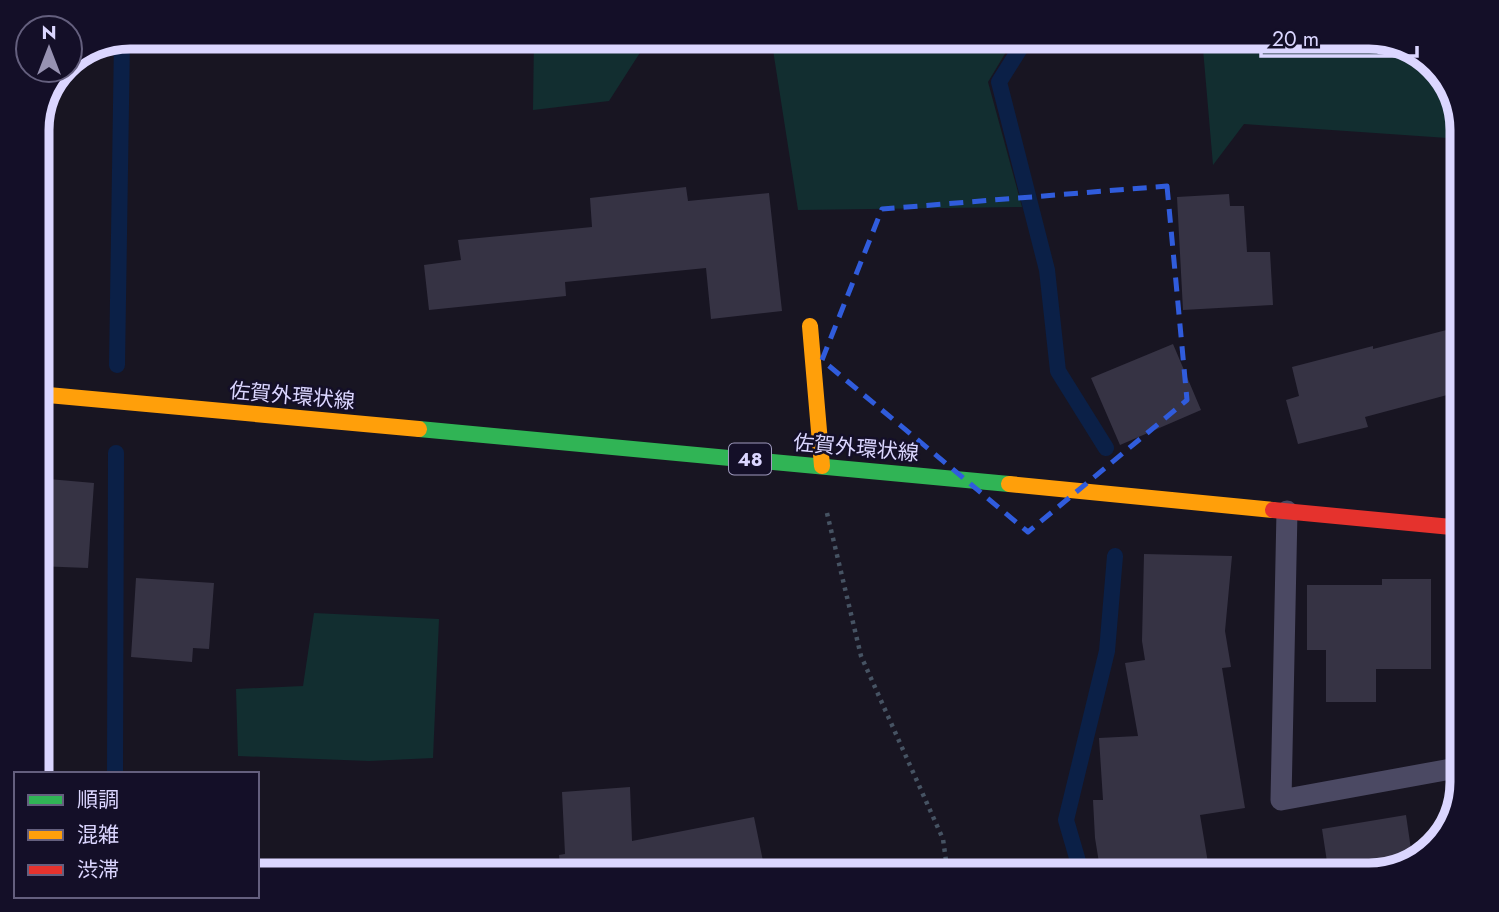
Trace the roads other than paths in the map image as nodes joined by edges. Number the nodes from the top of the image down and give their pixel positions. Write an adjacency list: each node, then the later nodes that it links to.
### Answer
1 (810, 326): 3 (main road)
2 (49, 395): 3 (main road, 佐賀外環状線 / 48)
3 (822, 466): 4 (main road, 佐賀外環状線 / 48)
4 (1287, 511): 5 (main road, 佐賀外環状線 / 48); 6 (lane)
5 (1450, 527)
6 (1450, 769)

